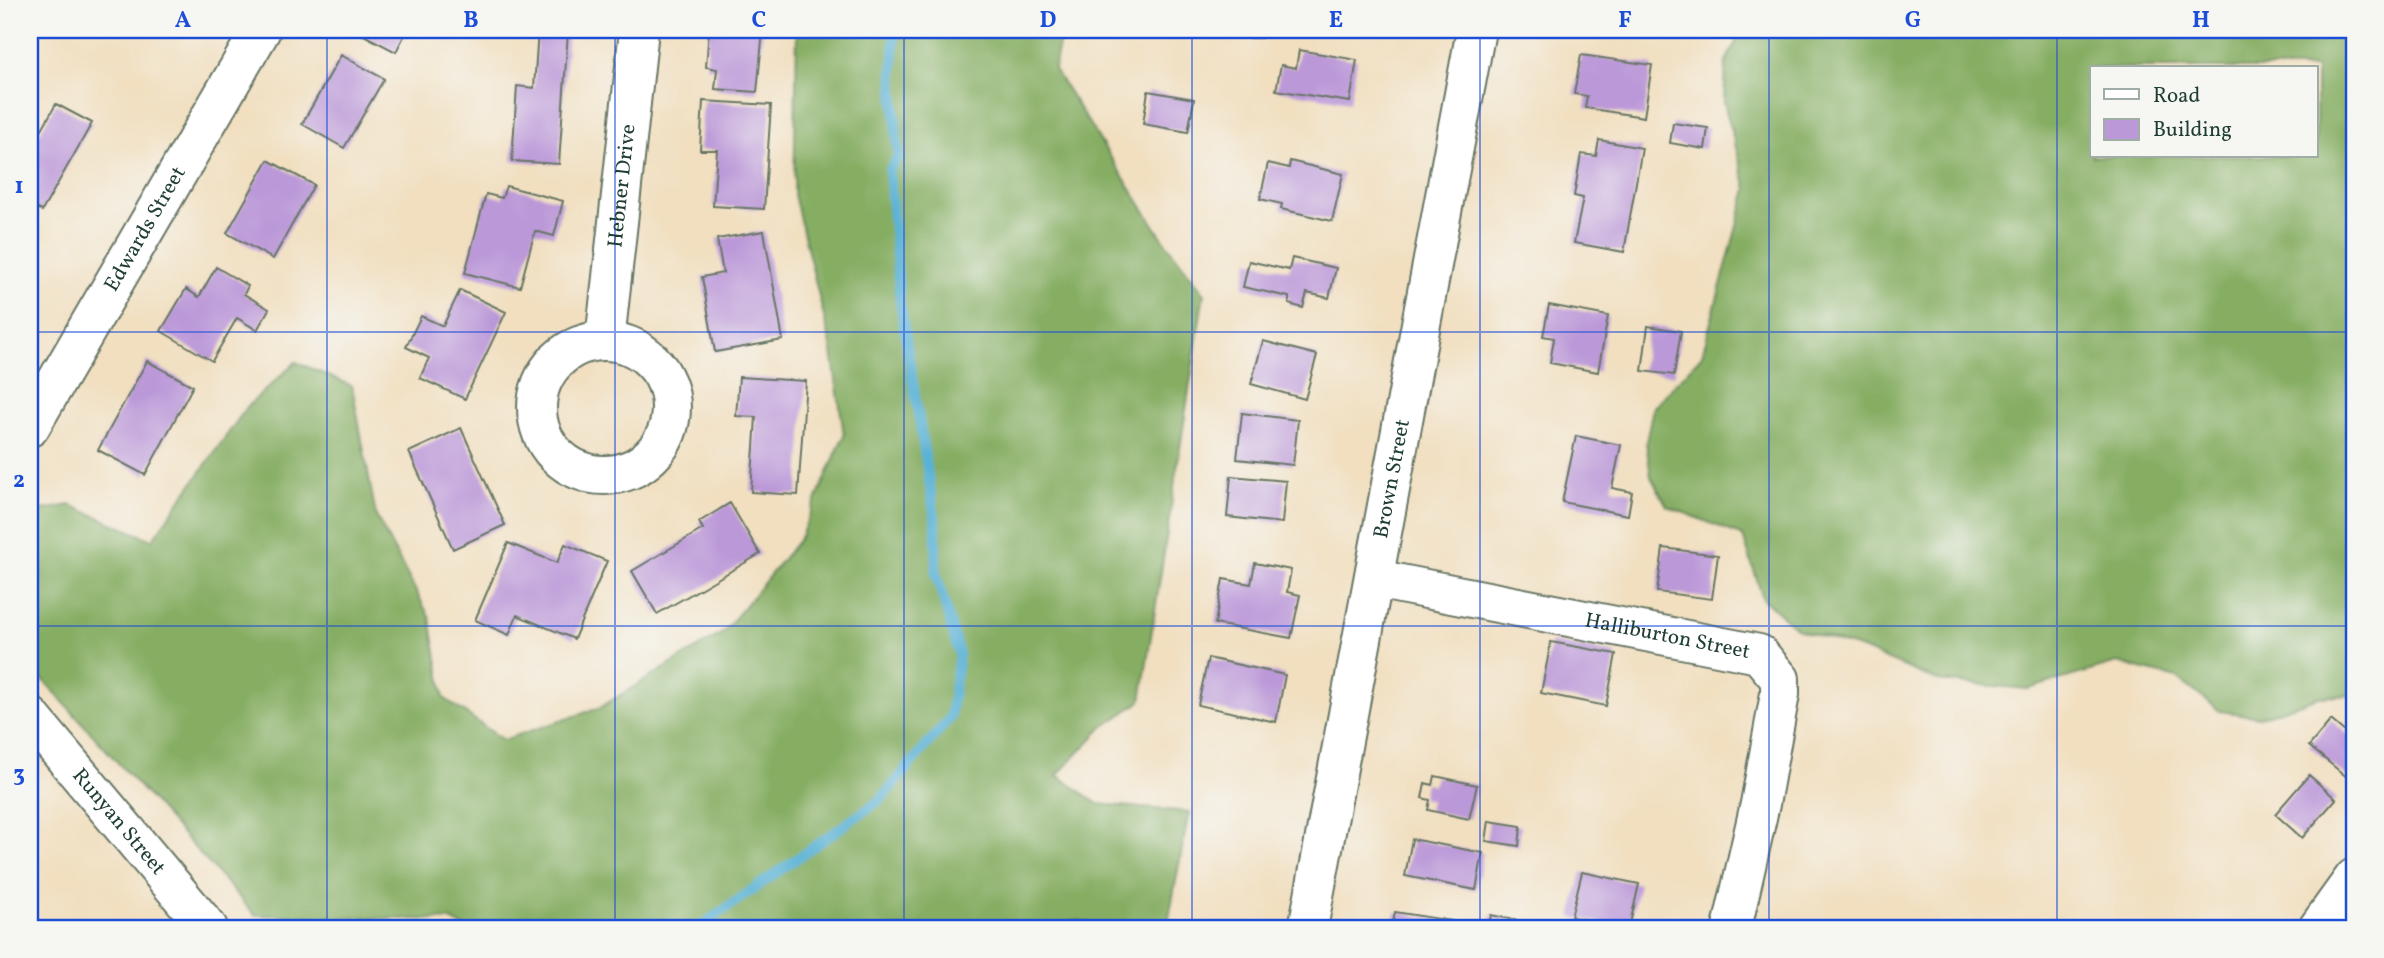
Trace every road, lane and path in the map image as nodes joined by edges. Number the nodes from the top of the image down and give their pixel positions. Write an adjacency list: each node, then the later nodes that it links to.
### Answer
1 (261, 30): 5 (street, Edwards Street)
2 (639, 30): 4 (street, Hebner Drive)
3 (1476, 30): 6 (street, Brown Street)
4 (605, 341)
5 (30, 426)
6 (1374, 579): 10 (street, Brown Street); 11 (street, Halliburton Street)
7 (30, 716): 9 (street, Runyan Street)
8 (2354, 878): 12 (street)
9 (208, 928)
10 (1308, 928)
11 (1732, 928)
12 (2318, 928)

